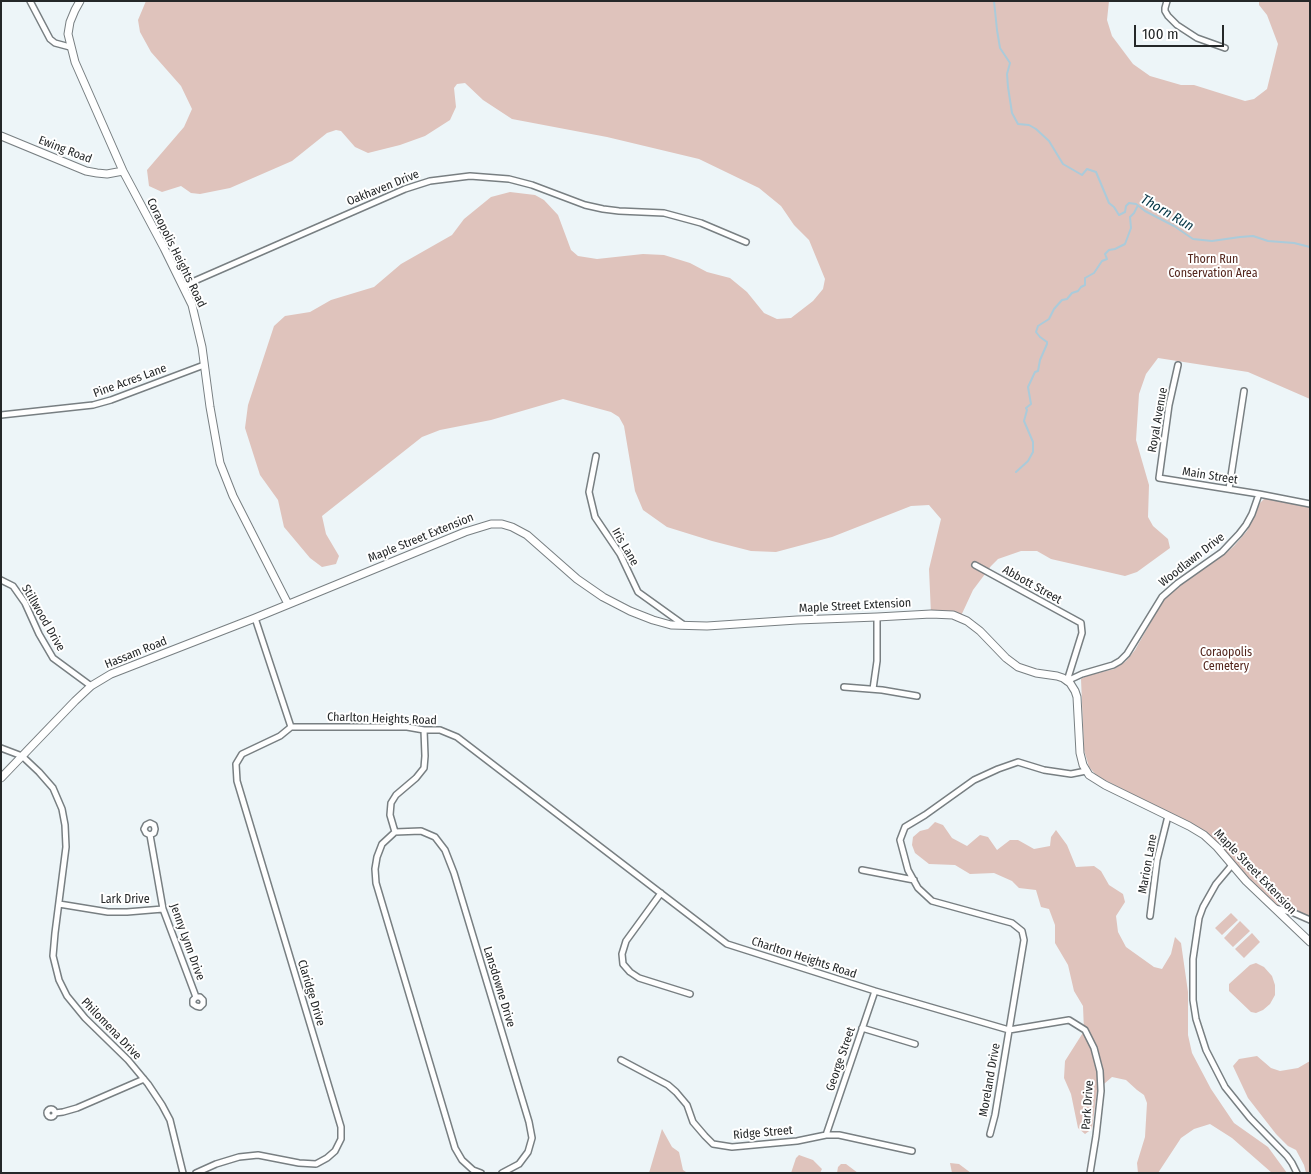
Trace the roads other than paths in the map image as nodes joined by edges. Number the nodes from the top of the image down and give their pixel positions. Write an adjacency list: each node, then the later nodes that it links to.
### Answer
1 (30, 1): 4 (street)
2 (80, 1): 4 (street, Coraopolis Heights Road)
3 (1167, 1): 5 (street)
4 (70, 48): 7 (street, Coraopolis Heights Road)
5 (1225, 48)
6 (1, 136): 7 (street, Ewing Road)
7 (123, 172): 9 (street, Coraopolis Heights Road)
8 (746, 242): 9 (street, Oakhaven Drive)
9 (183, 286): 10 (street, Coraopolis Heights Road)
10 (204, 365): 13 (street, Pine Acres Lane); 21 (street, Coraopolis Heights Road)
11 (1178, 365): 15 (street, Royal Avenue)
12 (1244, 391): 16 (street)
13 (1, 415)
14 (596, 456): 24 (street, Iris Lane)
15 (1159, 478): 16 (street, Main Street)
16 (1229, 489): 17 (street, Main Street)
17 (1259, 494): 18 (street); 25 (street, Woodlawn Drive)
18 (1310, 504)
19 (975, 565): 25 (street, Abbott Street)
20 (1, 580): 26 (street, Stillwood Drive)
21 (288, 604): 23 (street, Maple Street Extension); 24 (street, Maple Street Extension)
22 (877, 617): 24 (street, Maple Street Extension); 25 (street, Maple Street Extension); 28 (street)
23 (255, 618): 26 (street, Hassam Road); 30 (street)
24 (686, 626)
25 (1067, 681): 34 (street)
26 (91, 686): 33 (street, Hassam Road)
27 (844, 687): 28 (street)
28 (874, 689): 29 (street)
29 (917, 696)
30 (291, 726): 31 (street, Charlton Heights Road); 62 (street, Claridge Drive)
31 (424, 730): 37 (street); 42 (street, Charlton Heights Road)
32 (1, 748): 33 (street)
33 (22, 756): 35 (street, Hassam Road); 43 (street, Philomena Drive)
34 (1086, 771): 36 (street, Maple Street Extension); 41 (street)
35 (1, 778)
36 (1168, 816): 39 (street, Maple Street Extension); 46 (street, Marion Lane)
37 (396, 832): 63 (street); 64 (street, Lansdowne Drive)
38 (150, 834): 45 (street, Jenny Lynn Drive)
39 (1232, 865): 44 (street, Maple Street Extension); 66 (street)
40 (862, 870): 41 (street)
41 (914, 880): 53 (street)
42 (661, 893): 49 (street, Charlton Heights Road); 50 (street)
43 (59, 904): 45 (street, Lark Drive); 56 (street, Philomena Drive)
44 (1274, 908): 47 (street); 48 (street, Maple Street Extension)
45 (163, 909): 51 (street, Jenny Lynn Drive)
46 (1150, 916)
47 (1310, 920)
48 (1310, 942)
49 (875, 991): 52 (street, George Street); 53 (street, Charlton Heights Road)
50 (690, 994)
51 (196, 997)
52 (862, 1028): 54 (street); 58 (street, George Street)
53 (1009, 1030): 59 (street, Moreland Drive); 65 (street, Park Drive)
54 (915, 1044)
55 (621, 1060): 58 (street, Ridge Street)
56 (144, 1079): 57 (street); 61 (street, Philomena Drive)
57 (55, 1113)
58 (826, 1134): 60 (street, Ridge Street)
59 (990, 1134)
60 (912, 1151)
61 (183, 1173)
62 (196, 1173)
63 (481, 1173)
64 (502, 1173)
65 (1090, 1173)
66 (1297, 1173)

